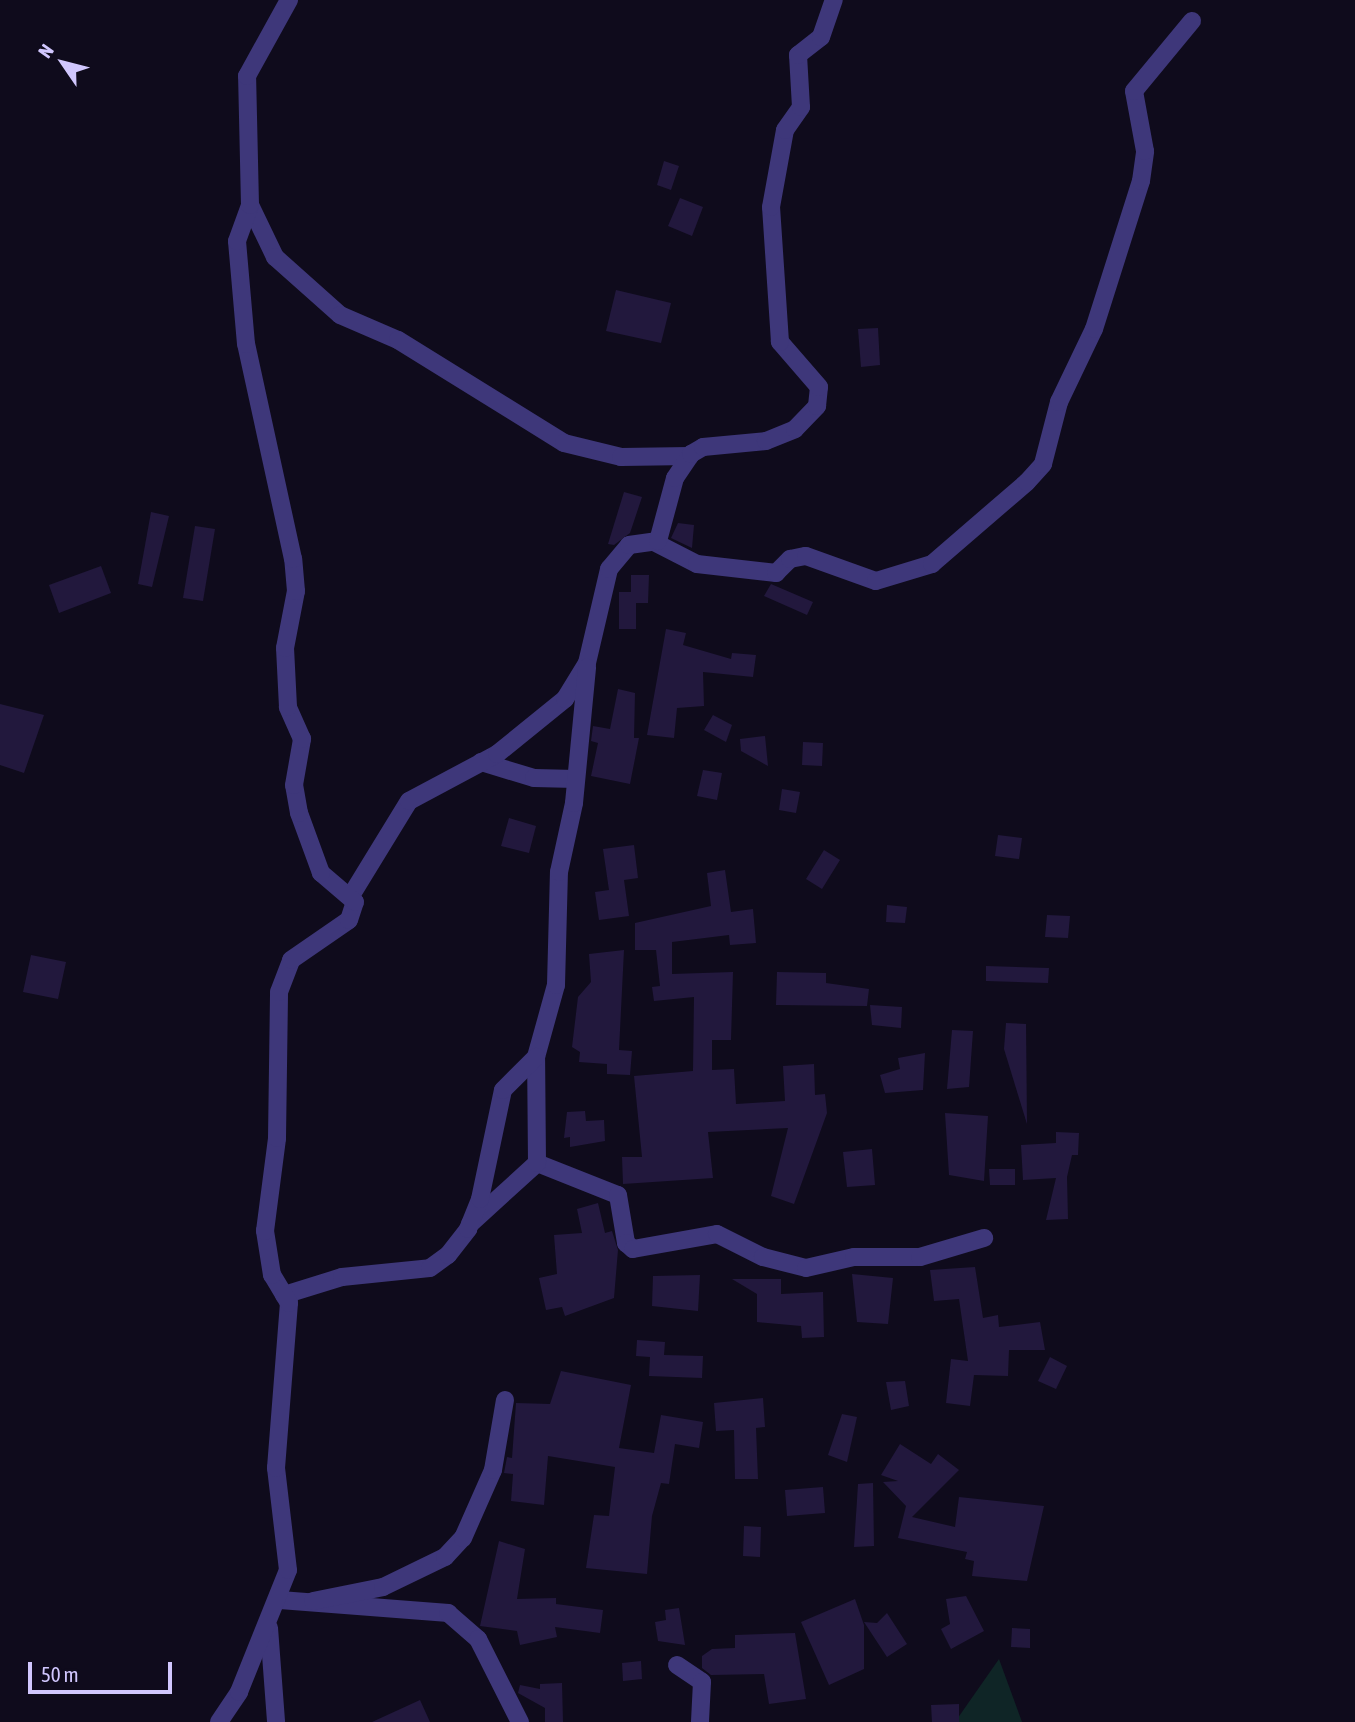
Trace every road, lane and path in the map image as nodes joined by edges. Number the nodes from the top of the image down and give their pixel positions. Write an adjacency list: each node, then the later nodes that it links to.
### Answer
1 (289, 0): 4 (street)
2 (834, 0): 5 (street)
3 (1192, 21): 6 (street)
4 (250, 205): 5 (street); 10 (street)
5 (690, 456): 6 (street)
6 (656, 543): 7 (street)
7 (587, 663): 8 (street); 9 (street)
8 (481, 762): 9 (street); 10 (street)
9 (576, 779): 11 (street)
10 (352, 894): 15 (street)
11 (536, 1056): 12 (street); 13 (street)
12 (537, 1163): 13 (street); 14 (street)
13 (470, 1224): 15 (street)
14 (984, 1238)
15 (284, 1295): 17 (street)
16 (505, 1400): 18 (street)
17 (280, 1600): 18 (street); 19 (street)
18 (313, 1601): 23 (street)
19 (269, 1625): 21 (street); 22 (street)
20 (677, 1665): 24 (street)
21 (225, 1720)
22 (276, 1722)
23 (520, 1722)
24 (700, 1722)

